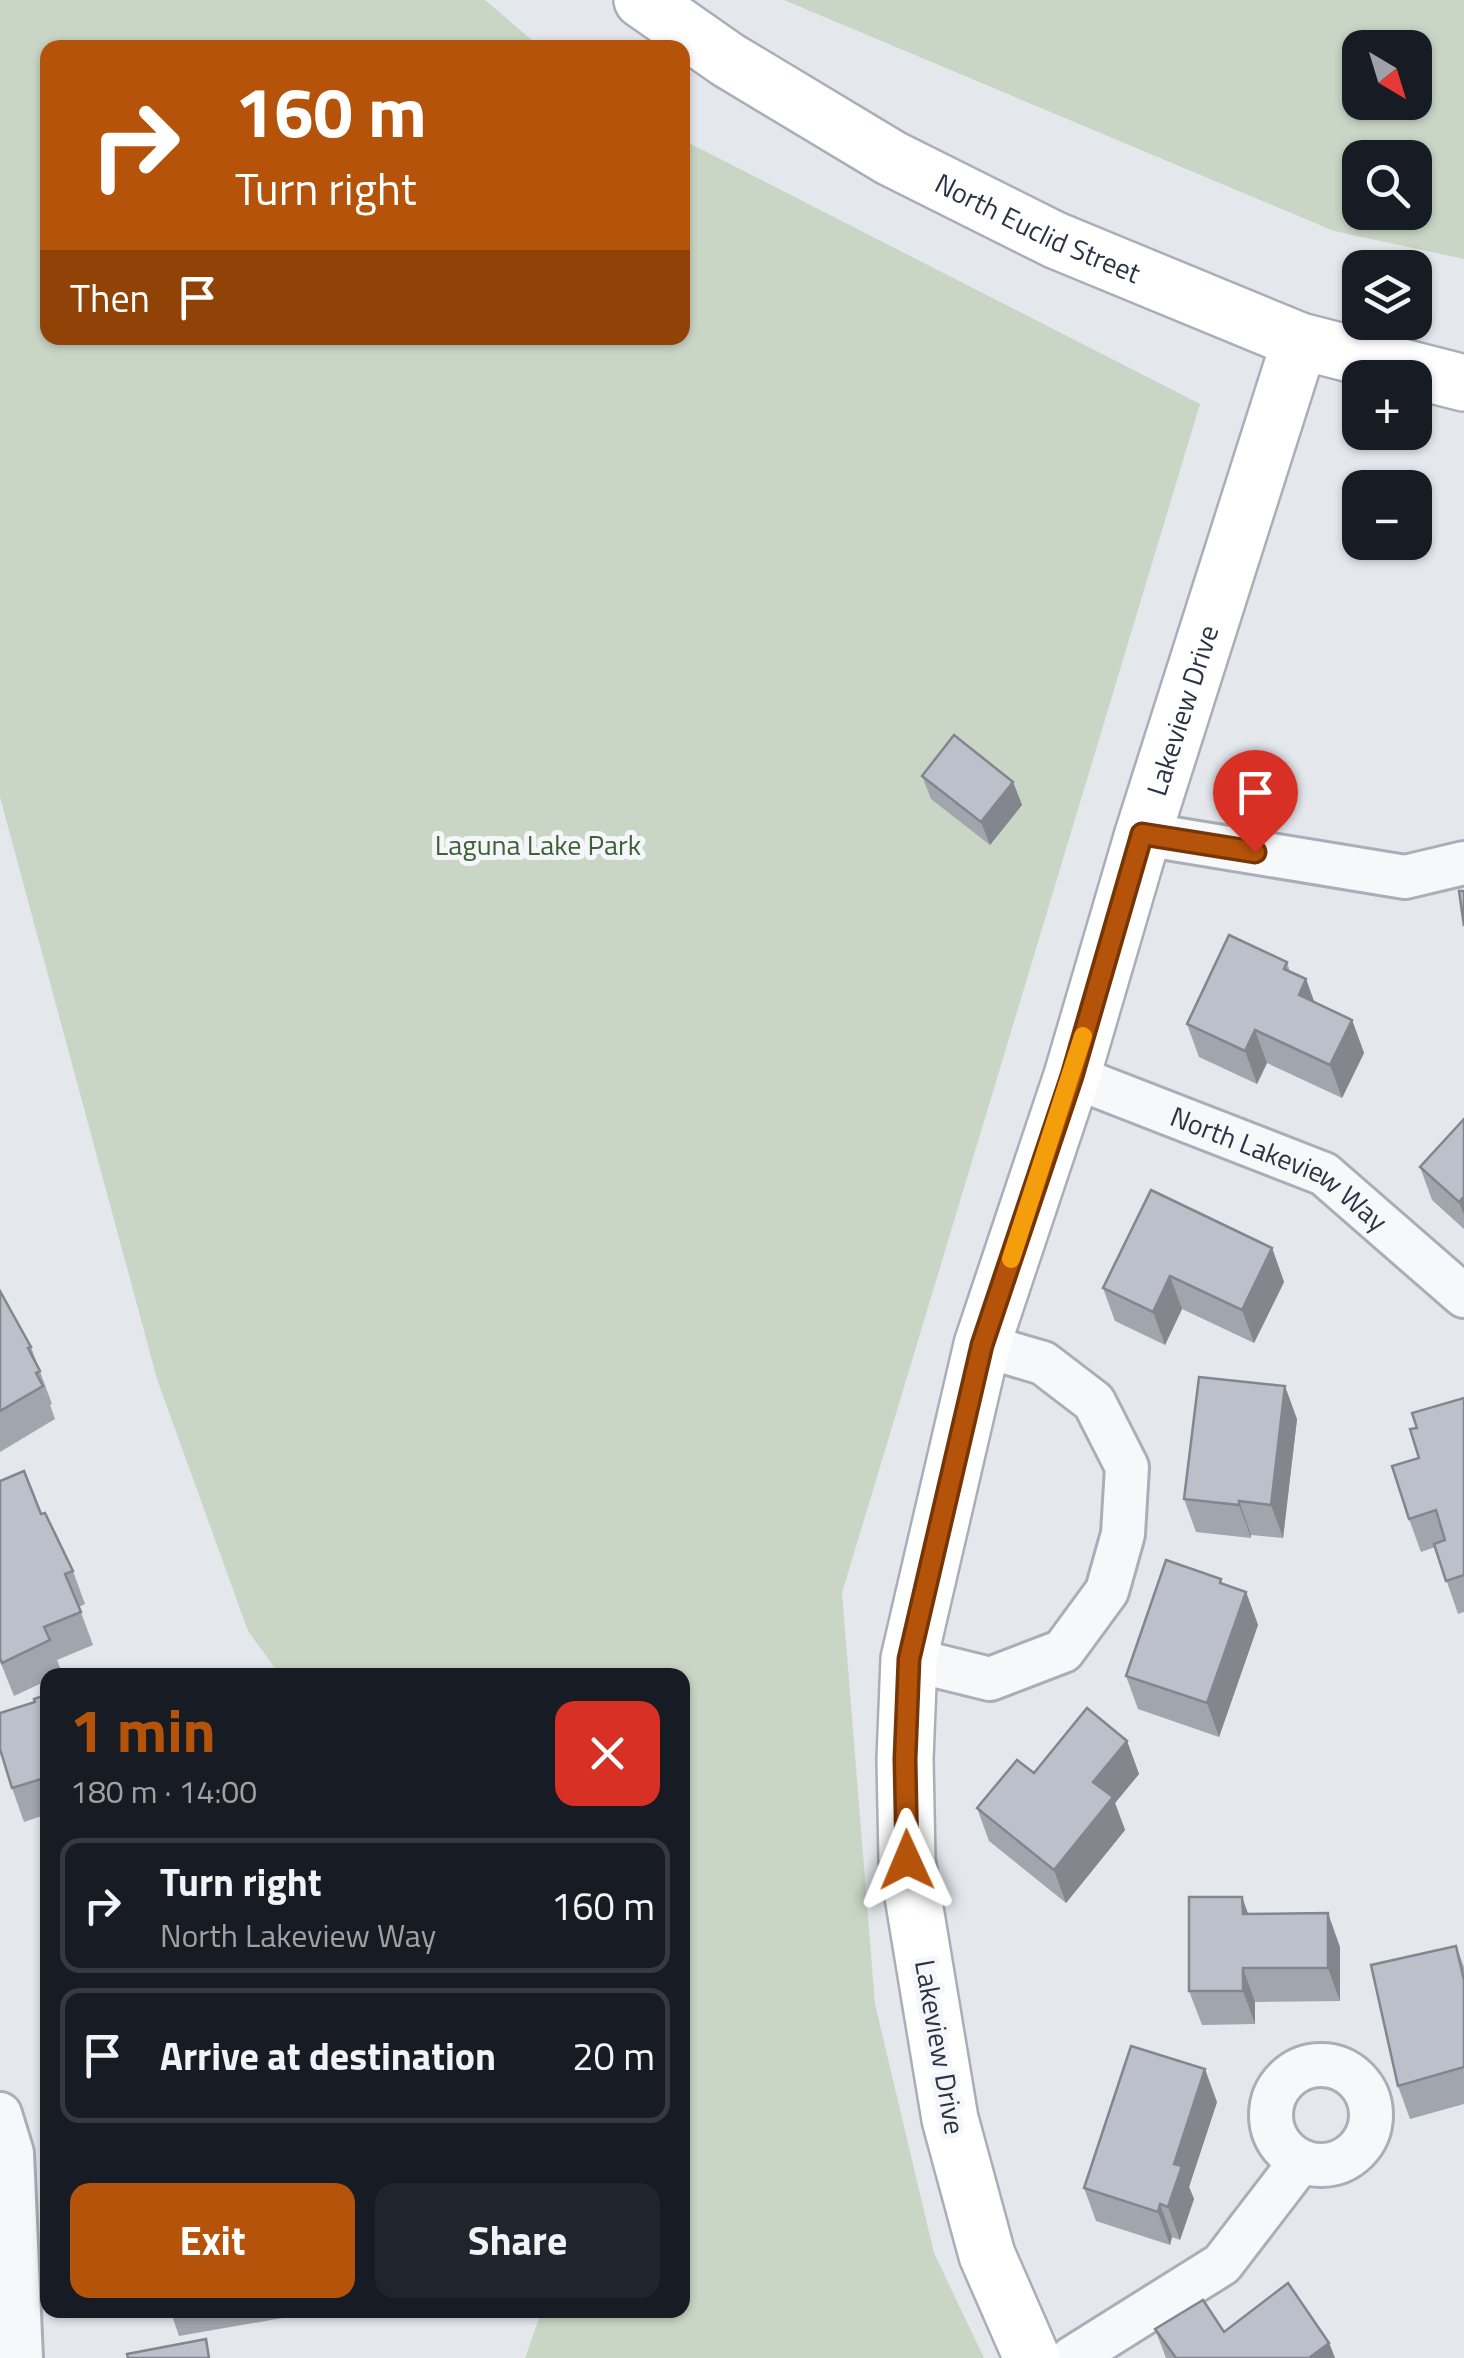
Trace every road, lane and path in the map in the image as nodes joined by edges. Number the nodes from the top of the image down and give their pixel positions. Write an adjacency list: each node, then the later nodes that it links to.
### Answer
1 (642, 0): 2 (street, North Euclid Street)
2 (1300, 341): 3 (street, North Euclid Street); 4 (street, Lakeview Drive)
3 (1464, 383)
4 (1142, 834): 5 (street); 6 (street, Lakeview Drive)
5 (1464, 863)
6 (1072, 1076): 7 (street, North Lakeview Way); 8 (street, Lakeview Drive)
7 (1464, 1296)
8 (982, 1345): 9 (street, Lakeview Drive); 9 (street)
9 (909, 1659): 13 (street, Lakeview Drive)
10 (0, 2114): 12 (street)
11 (1301, 2161): 14 (street)
12 (21, 2358)
13 (1032, 2358)
14 (1072, 2358)

